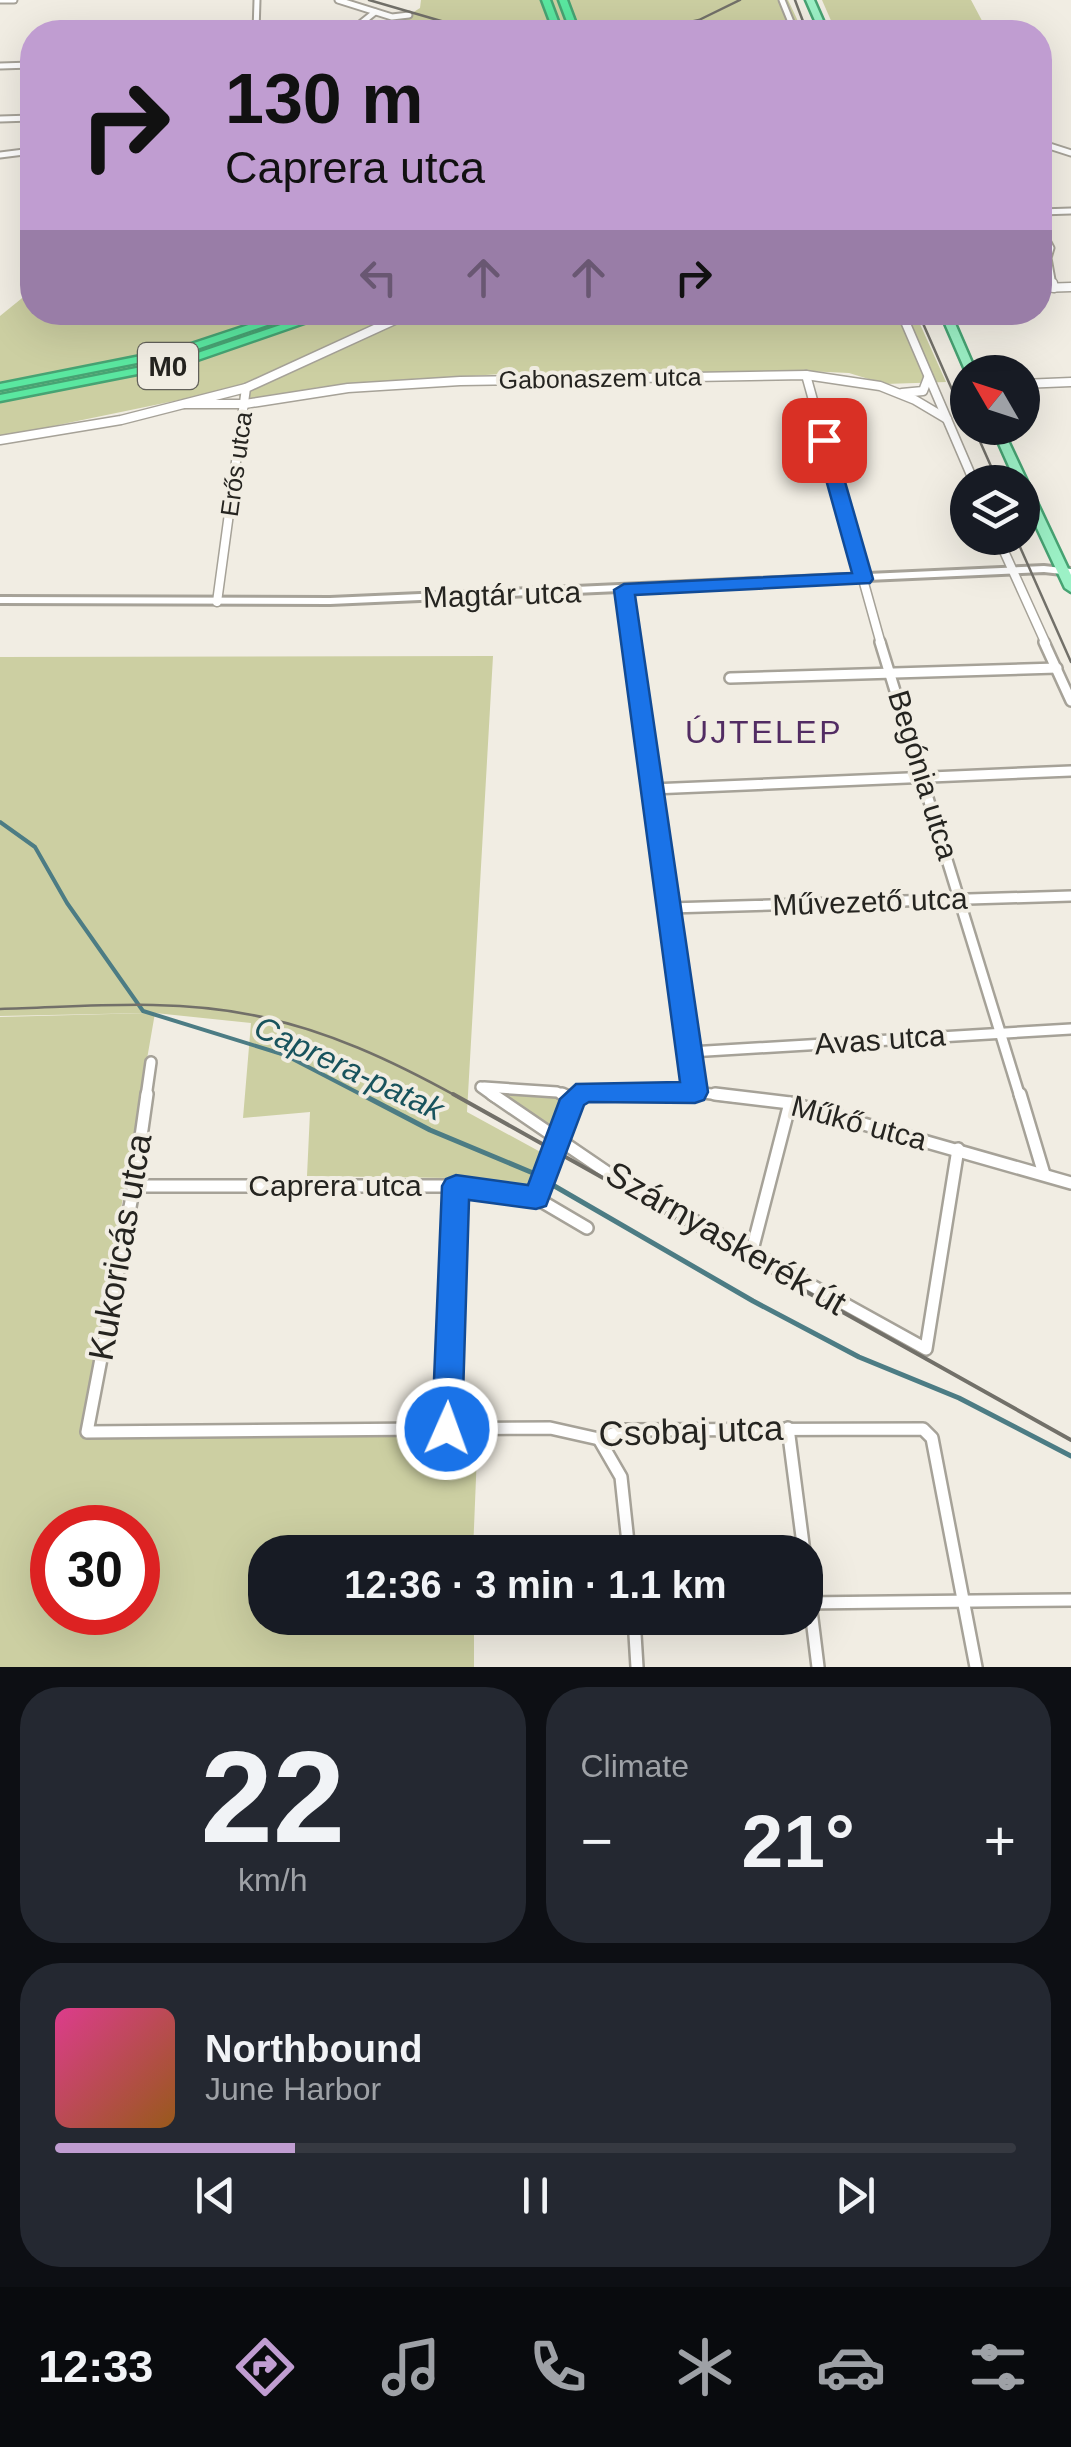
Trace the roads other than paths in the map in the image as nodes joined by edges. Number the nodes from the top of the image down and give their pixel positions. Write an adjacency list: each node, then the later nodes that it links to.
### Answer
1 (0, 0): 2 (street)
2 (14, 0)
3 (338, 0): 4 (street)
4 (376, 12): 5 (street); 6 (street)
5 (410, 15)
6 (366, 20)
7 (1052, 278): 9 (street)
8 (1071, 287): 9 (street)
9 (1054, 288)
10 (260, 325): 20 (highway, M0)
11 (292, 325): 23 (highway, M0)
12 (384, 325): 21 (street, Erős utca)
13 (906, 325): 17 (street)
14 (951, 325): 15 (main road)
15 (964, 355)
16 (806, 375): 22 (street, Gabonaszem utca); 25 (street, Gabonaszem utca); 33 (street, Begónia utca)
17 (928, 377): 22 (street); 26 (street)
18 (1071, 382): 19 (street)
19 (1040, 383)
20 (0, 387)
21 (246, 388): 24 (street); 25 (street, Erős utca)
22 (895, 393): 26 (street, Gabonaszem utca)
23 (0, 398)
24 (184, 404): 25 (street, Gabonaszem utca); 27 (street)
25 (245, 404): 37 (street, Erős utca)
26 (947, 419): 28 (street)
27 (0, 440)
28 (967, 465)
29 (1040, 518): 31 (main road)
30 (1006, 555): 32 (street)
31 (1067, 571): 32 (street, Magtár utca); 34 (main road)
32 (1014, 572): 33 (street, Magtár utca); 38 (street)
33 (863, 579): 35 (street, Magtár utca); 39 (street, Begónia utca)
34 (1071, 588)
35 (624, 590): 37 (street, Magtár utca); 44 (street)
36 (0, 600): 37 (street, Magtár utca)
37 (217, 602)
38 (1057, 668): 39 (street); 41 (street)
39 (892, 673): 40 (street); 43 (street, Begónia utca)
40 (730, 678)
41 (1071, 701)
42 (1071, 771): 43 (street)
43 (924, 778): 44 (street); 46 (street, Begónia utca)
44 (652, 789): 47 (street)
45 (1071, 896): 46 (street, Művezető utca)
46 (961, 899): 47 (street, Művezető utca); 49 (street, Begónia utca)
47 (669, 908): 50 (street)
48 (1071, 1030): 49 (street, Avas utca)
49 (1002, 1032): 50 (street, Avas utca); 59 (street, Begónia utca)
50 (690, 1052): 54 (street)
51 (151, 1062): 61 (street, Kukoricás utca)
52 (481, 1087): 55 (street); 57 (street, Szárnyaskerék út)
53 (641, 1092): 54 (street, Műkő utca); 55 (street)
54 (695, 1092): 56 (street, Műkő utca)
55 (573, 1099): 57 (street)
56 (790, 1104): 58 (street, Műkő utca); 65 (street)
57 (560, 1140): 63 (street); 65 (street, Szárnyaskerék út)
58 (958, 1149): 59 (street, Műkő utca); 66 (street)
59 (1044, 1174): 60 (street, Műkő utca)
60 (1071, 1182)
61 (134, 1186): 62 (street, Caprera utca); 69 (street, Kukoricás utca)
62 (456, 1186): 63 (street, Caprera utca); 68 (street)
63 (536, 1198): 64 (street, Caprera utca)
64 (587, 1228)
65 (751, 1254): 66 (street, Szárnyaskerék út)
66 (926, 1349)
67 (788, 1428): 70 (street, Csobaj utca); 72 (street); 74 (street, Csobaj utca)
68 (447, 1429): 69 (street, Csobaj utca); 70 (street, Csobaj utca)
69 (87, 1432)
70 (599, 1439): 71 (street)
71 (627, 1535)
72 (802, 1535)
73 (1071, 1600): 74 (street)
74 (964, 1602): 75 (street); 80 (street)
75 (823, 1603)
76 (635, 1635): 78 (street)
77 (813, 1635): 79 (street)
78 (637, 1667)
79 (818, 1667)
80 (976, 1667)

